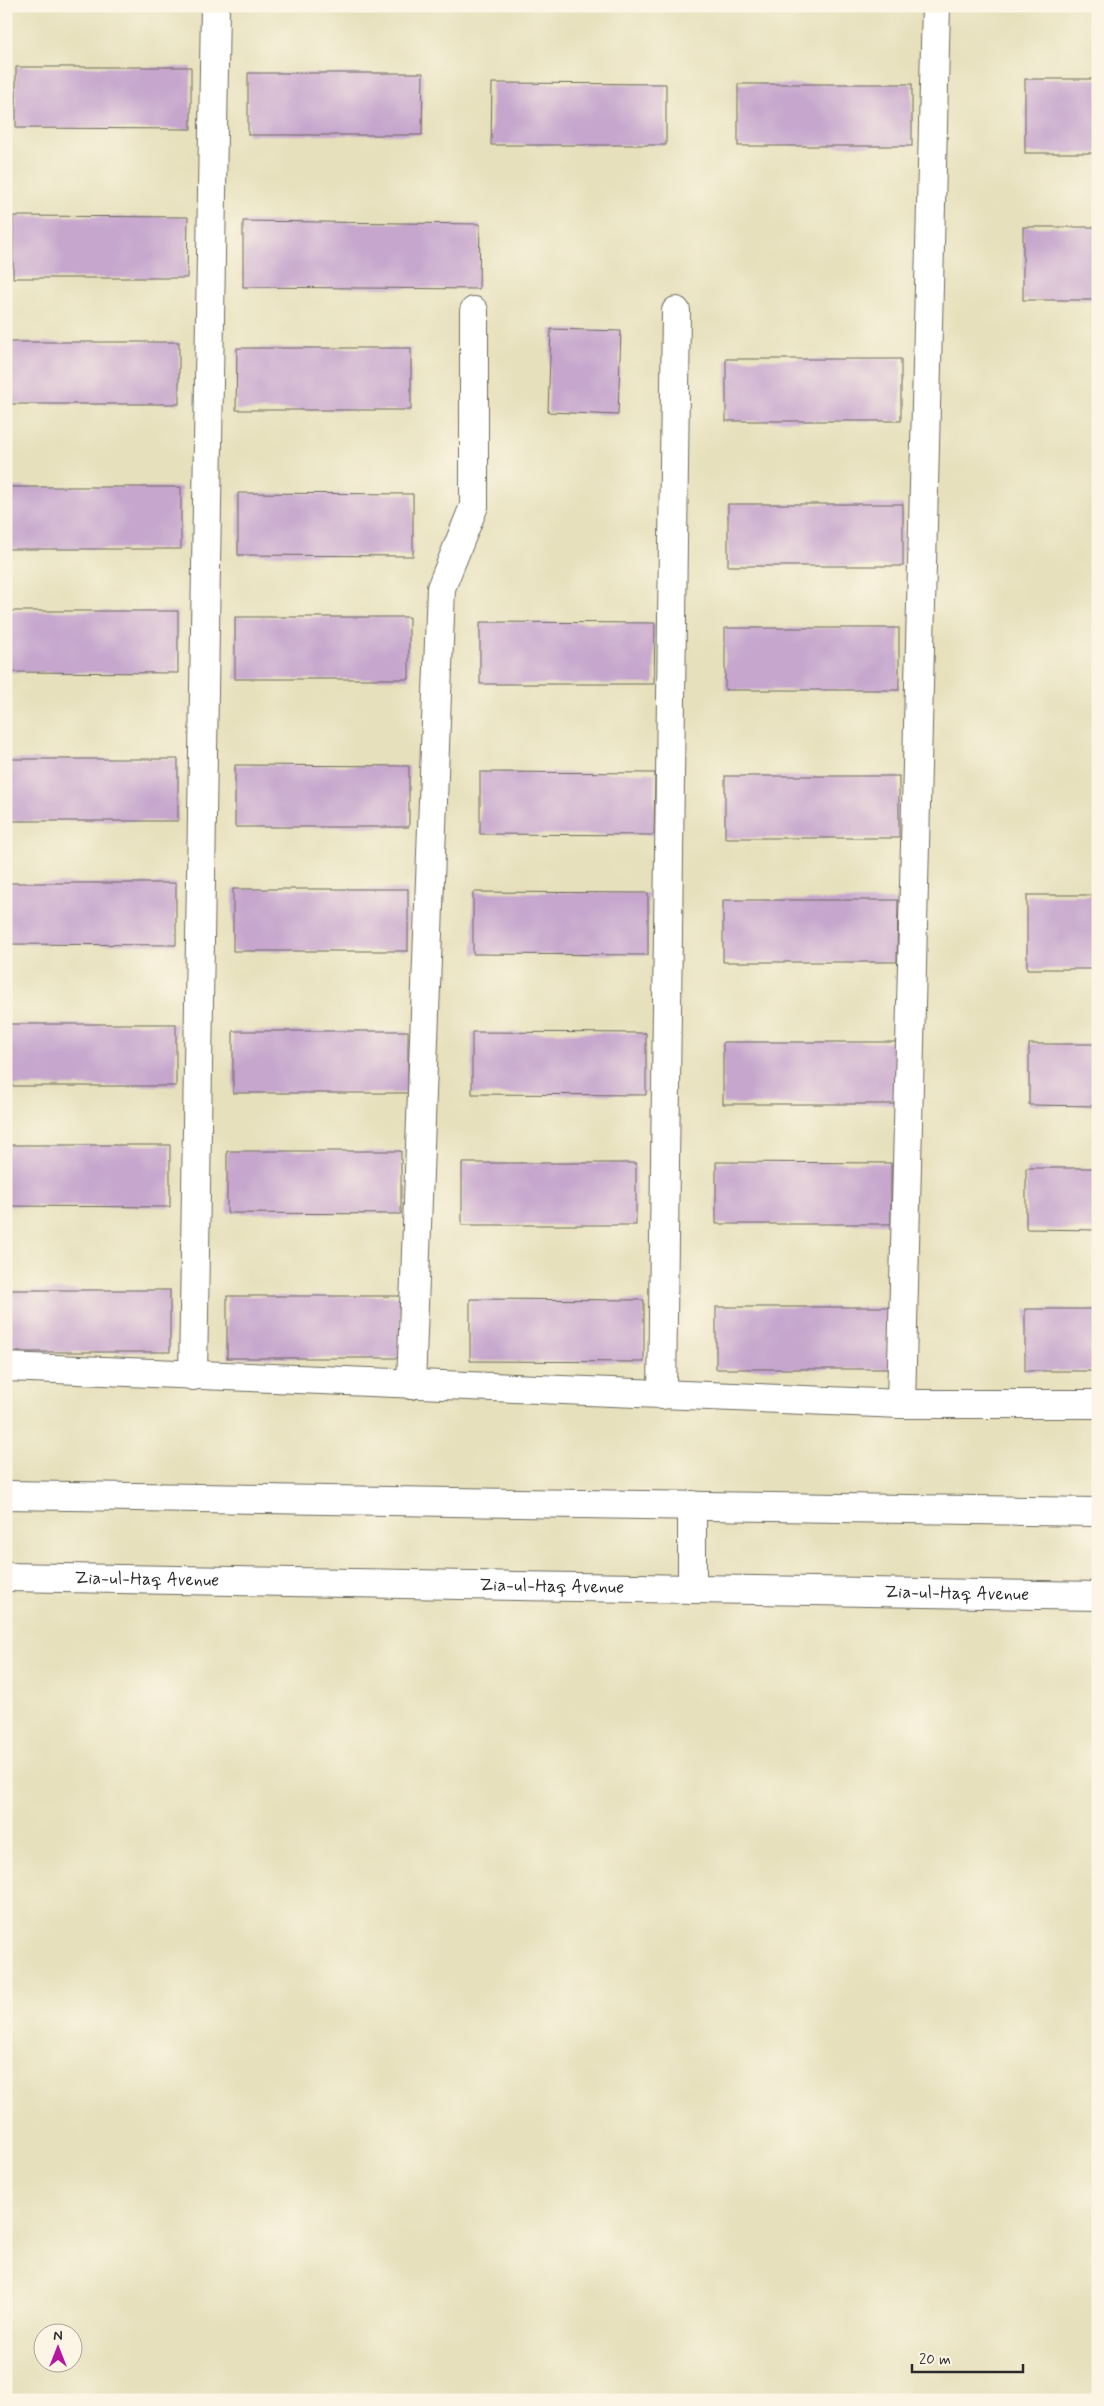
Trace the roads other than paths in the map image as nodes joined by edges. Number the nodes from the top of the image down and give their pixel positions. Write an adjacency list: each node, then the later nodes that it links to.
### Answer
1 (215, 6): 6 (street)
2 (936, 6): 9 (street)
3 (474, 311): 7 (street)
4 (676, 311): 8 (street)
5 (6, 1368): 6 (street)
6 (193, 1376): 7 (street)
7 (411, 1385): 8 (street)
8 (662, 1395): 9 (street)
9 (901, 1404): 10 (street)
10 (1098, 1404)
11 (6, 1495): 12 (street)
12 (692, 1505): 13 (street); 15 (street)
13 (1098, 1512)
14 (6, 1577): 15 (street, Zia-ul-Haq Avenue)
15 (692, 1589): 16 (street, Zia-ul-Haq Avenue)
16 (1098, 1596)

